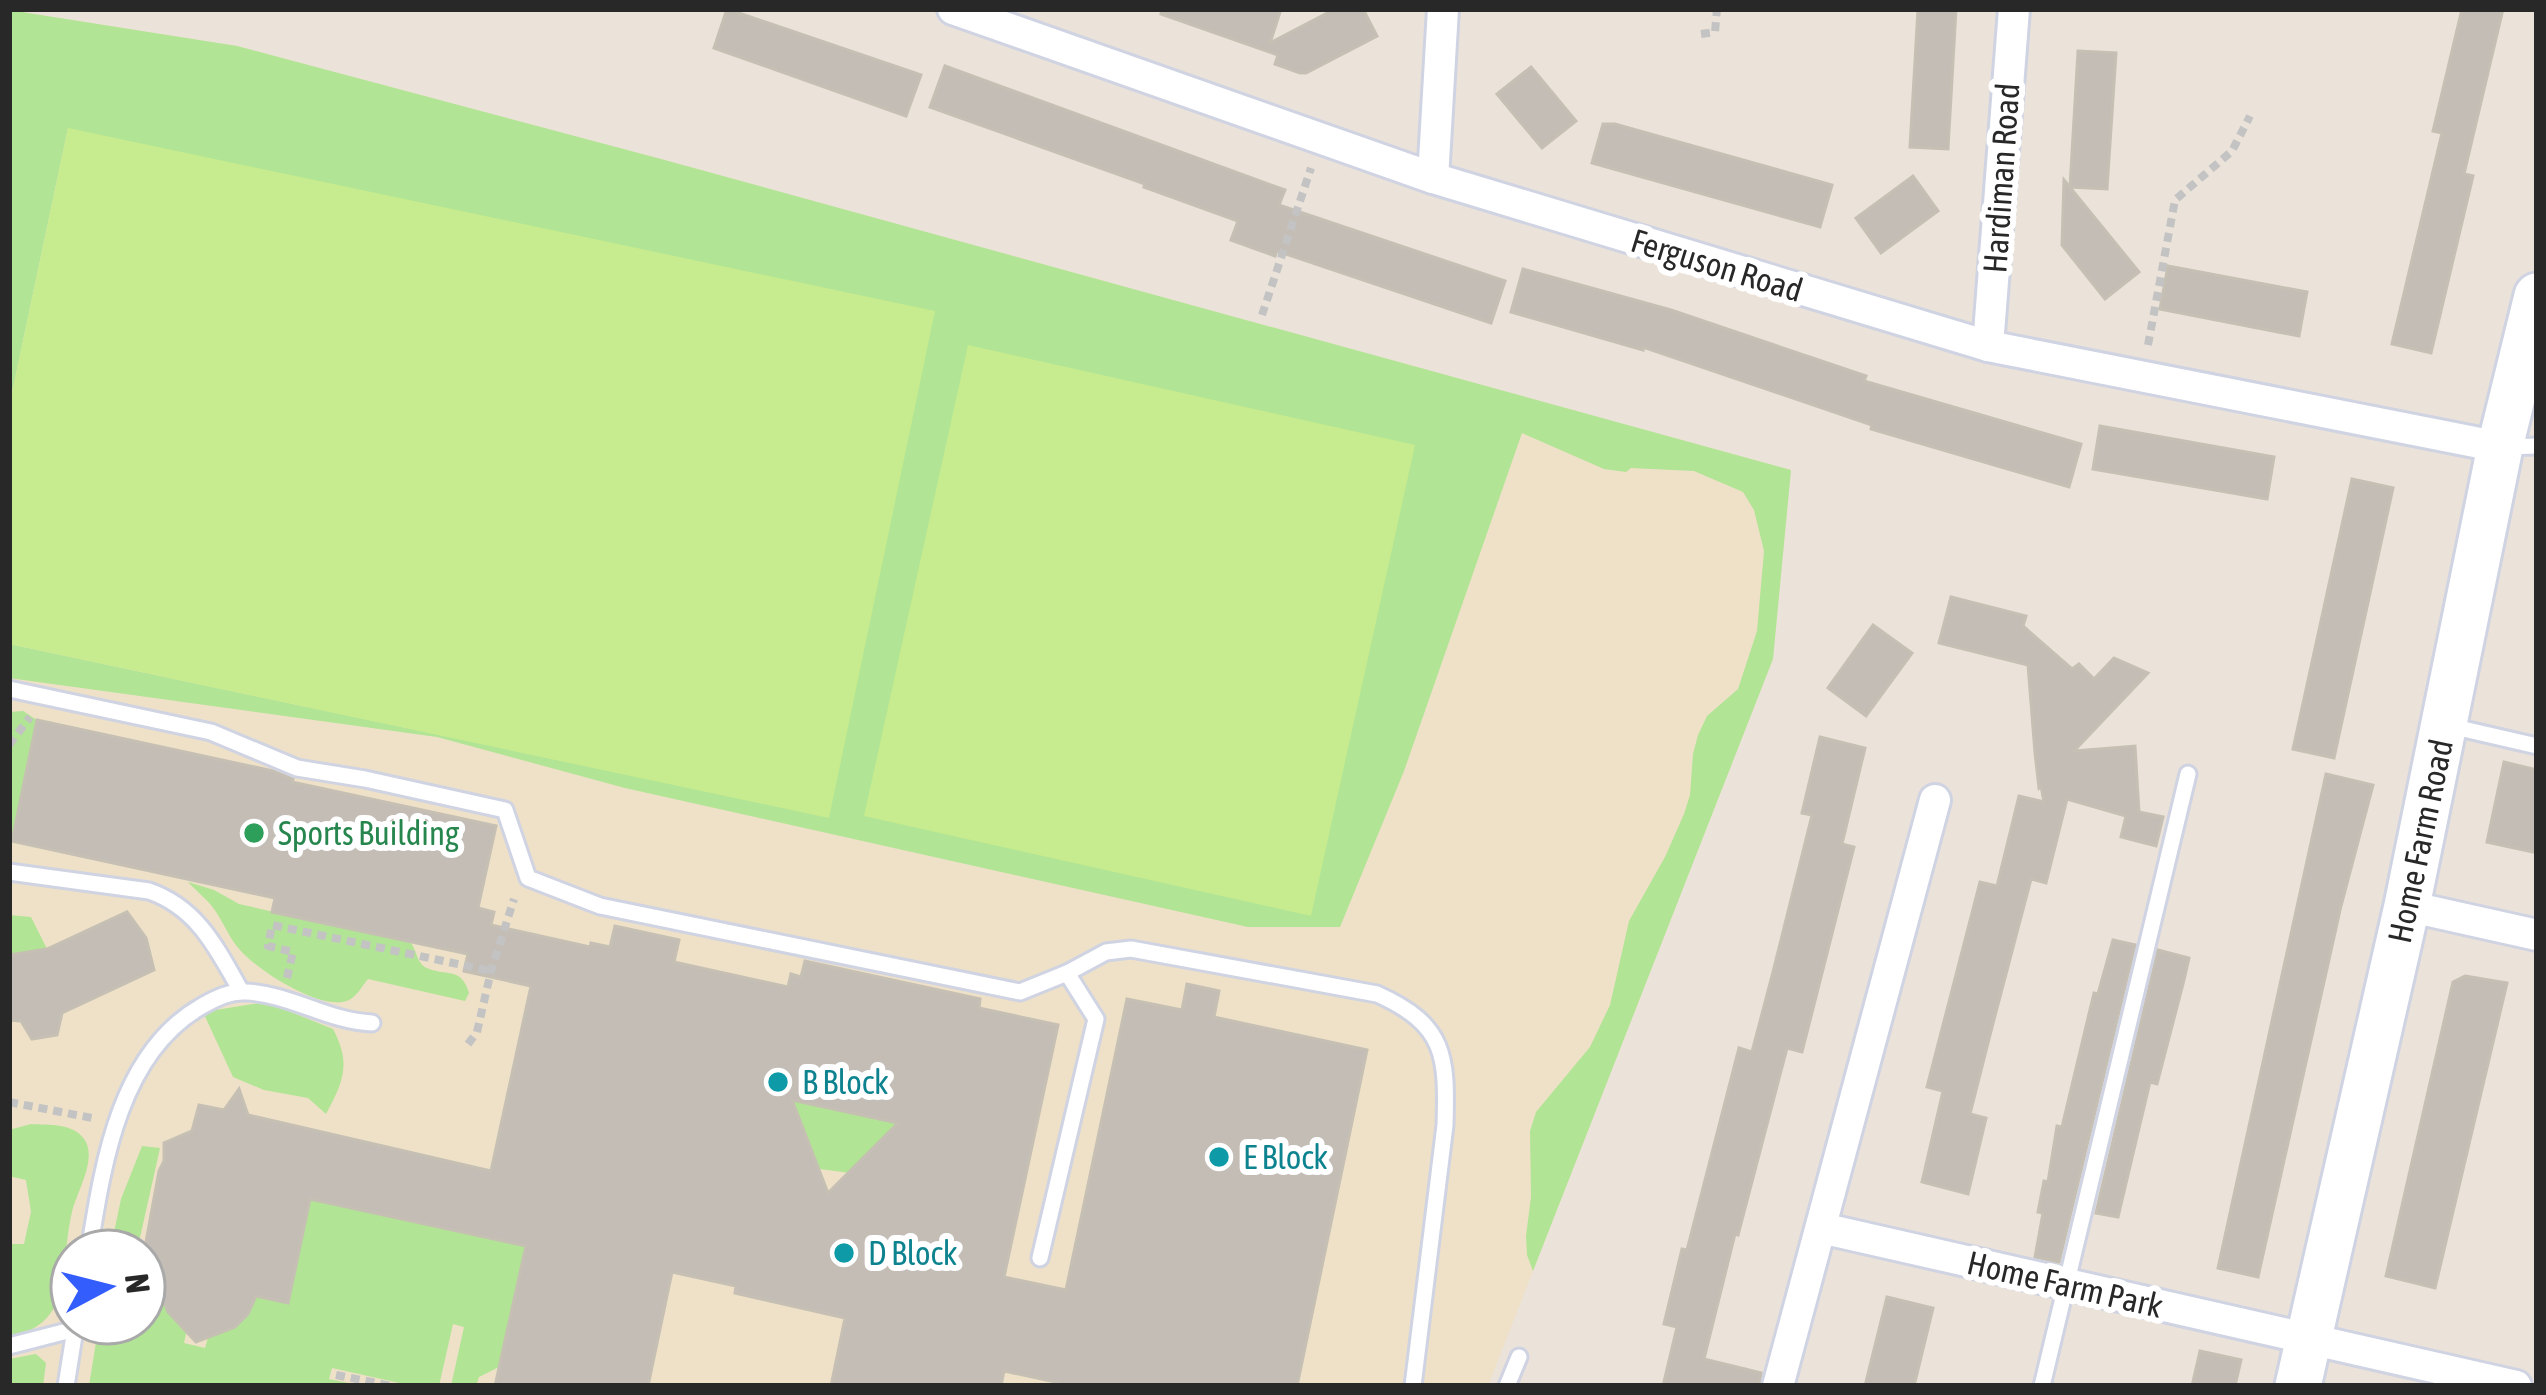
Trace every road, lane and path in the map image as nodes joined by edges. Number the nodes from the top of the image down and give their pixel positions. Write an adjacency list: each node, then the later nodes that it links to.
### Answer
1 (953, 9): 7 (street, Ferguson Road)
2 (1443, 9): 8 (street)
3 (1717, 9): 5 (path)
4 (2014, 9): 12 (street, Hardiman Road)
5 (1701, 34)
6 (2250, 116): 13 (path)
7 (1320, 139): 8 (street, Ferguson Road); 10 (path)
8 (1433, 178): 12 (street, Ferguson Road)
9 (2537, 296): 11 (street, Home Farm Road)
10 (1262, 315)
11 (2532, 342): 14 (street, Home Farm Road)
12 (1988, 346): 13 (street, Ferguson Road)
13 (2142, 376): 14 (street, Ferguson Road)
14 (2519, 447): 16 (street, Home Farm Road)
15 (9, 688): 21 (lane)
16 (2444, 725): 17 (lane); 22 (street, Home Farm Road)
17 (2537, 746)
18 (2188, 774): 35 (lane)
19 (1935, 800): 33 (street)
20 (9, 872): 27 (lane)
21 (527, 878): 25 (path); 26 (lane)
22 (2407, 906): 23 (street); 37 (street, Home Farm Road)
23 (2537, 934)
24 (293, 952): 25 (path)
25 (490, 971): 29 (path)
26 (1066, 973): 34 (lane); 44 (lane)
27 (241, 992): 28 (lane); 31 (lane)
28 (372, 1023)
29 (467, 1044)
30 (9, 1102): 31 (path)
31 (117, 1123): 32 (lane)
32 (93, 1227)
33 (1821, 1228): 35 (street, Home Farm Park); 46 (street)
34 (1040, 1258)
35 (2066, 1284): 37 (street, Home Farm Park); 47 (lane)
36 (48, 1334): 38 (lane)
37 (2309, 1340): 48 (street, Home Farm Road); 49 (street, Home Farm Park)
38 (9, 1346)
39 (72, 1347): 42 (lane)
40 (1519, 1357): 45 (lane)
41 (336, 1375): 43 (path)
42 (66, 1386)
43 (392, 1386)
44 (1413, 1386)
45 (1507, 1386)
46 (1778, 1386)
47 (2042, 1386)
48 (2298, 1386)
49 (2516, 1386)

